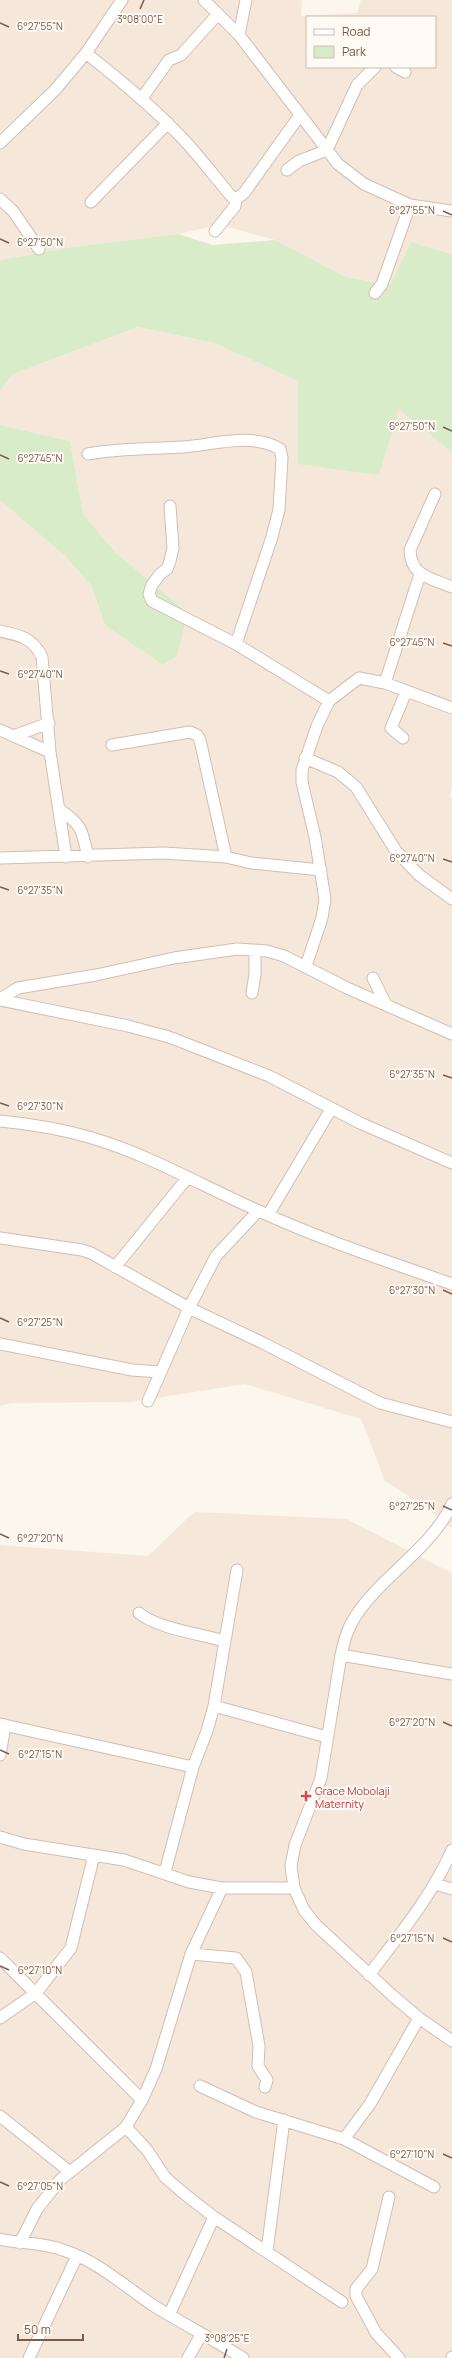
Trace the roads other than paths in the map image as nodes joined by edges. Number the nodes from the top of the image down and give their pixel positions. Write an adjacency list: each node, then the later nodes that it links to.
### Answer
1 (122, 0): 6 (street)
2 (204, 0): 4 (street)
3 (246, 0): 5 (street)
4 (218, 14): 5 (street); 8 (street)
5 (238, 35): 9 (street)
6 (86, 53): 8 (street); 11 (street)
7 (374, 68): 12 (street)
8 (142, 98): 10 (street)
9 (300, 115): 12 (street); 15 (street)
10 (168, 123): 15 (street); 16 (street)
11 (0, 143)
12 (327, 150): 13 (street); 17 (street)
13 (287, 170)
14 (0, 199): 20 (street)
15 (236, 199): 19 (street)
16 (91, 202)
17 (410, 206): 18 (street); 21 (street)
18 (452, 211)
19 (215, 231)
20 (39, 249)
21 (375, 293)
22 (88, 454): 28 (street)
23 (435, 494): 25 (street)
24 (170, 506): 28 (street)
25 (420, 574): 26 (street); 29 (street)
26 (452, 587)
27 (0, 631): 33 (street)
28 (236, 644): 31 (street)
29 (385, 683): 30 (street); 31 (street)
30 (406, 692): 32 (street); 36 (street)
31 (329, 701): 39 (street)
32 (452, 708)
33 (49, 723): 35 (street); 38 (street)
34 (0, 730): 35 (street)
35 (16, 735): 38 (street)
36 (403, 738)
37 (112, 745): 43 (street)
38 (50, 752): 40 (street)
39 (305, 758): 45 (street); 46 (street)
40 (59, 809): 41 (street); 42 (street)
41 (66, 857): 42 (street); 44 (street)
42 (88, 857): 43 (street)
43 (226, 857): 45 (street)
44 (0, 858)
45 (321, 870): 48 (street)
46 (452, 899)
47 (255, 950): 48 (street); 50 (street); 51 (street)
48 (306, 966): 52 (street)
49 (373, 978): 52 (street)
50 (252, 993)
51 (0, 1000): 54 (street)
52 (386, 1005): 53 (street)
53 (452, 1034)
54 (331, 1109): 56 (street); 58 (street)
55 (0, 1121): 57 (street)
56 (452, 1163)
57 (188, 1177): 58 (street); 60 (street)
58 (263, 1213): 61 (street); 62 (street)
59 (0, 1238): 60 (street)
60 (115, 1267): 62 (street)
61 (452, 1284)
62 (189, 1308): 64 (street); 66 (street)
63 (0, 1344): 64 (street)
64 (159, 1372): 65 (street)
65 (148, 1401)
66 (452, 1422)
67 (452, 1504): 71 (street)
68 (237, 1570): 70 (street)
69 (139, 1613): 70 (street)
70 (224, 1641): 73 (street)
71 (341, 1655): 72 (street); 75 (street)
72 (452, 1674)
73 (214, 1706): 75 (street); 77 (street)
74 (2, 1724): 76 (street); 77 (street)
75 (327, 1737): 84 (street)
76 (0, 1755)
77 (194, 1767): 81 (street)
78 (0, 1837): 80 (street)
79 (452, 1850): 82 (street)
80 (94, 1856): 81 (street); 89 (street)
81 (165, 1872): 83 (street)
82 (435, 1884): 85 (street); 88 (street)
83 (222, 1888): 84 (street); 86 (street)
84 (294, 1888): 88 (street)
85 (452, 1889)
86 (191, 1954): 94 (street); 95 (street)
87 (0, 1958): 89 (street)
88 (370, 1975): 91 (street)
89 (36, 1993): 90 (street); 95 (street)
90 (0, 2018)
91 (419, 2018): 92 (street); 99 (street)
92 (452, 2041)
93 (200, 2086): 97 (street)
94 (265, 2087)
95 (142, 2100): 98 (street)
96 (0, 2116): 100 (street)
97 (284, 2120): 99 (street); 106 (street)
98 (126, 2127): 100 (street); 103 (street)
99 (344, 2139): 101 (street)
100 (70, 2172): 105 (street)
101 (434, 2187)
102 (389, 2196): 114 (street)
103 (214, 2217): 106 (street); 109 (street)
104 (0, 2239): 105 (street)
105 (20, 2244): 107 (street)
106 (267, 2251): 108 (street)
107 (77, 2256): 109 (street); 111 (street)
108 (342, 2302)
109 (169, 2315): 110 (street)
110 (200, 2335): 112 (street); 113 (street)
111 (29, 2358)
112 (188, 2358)
113 (243, 2358)
114 (399, 2358)

